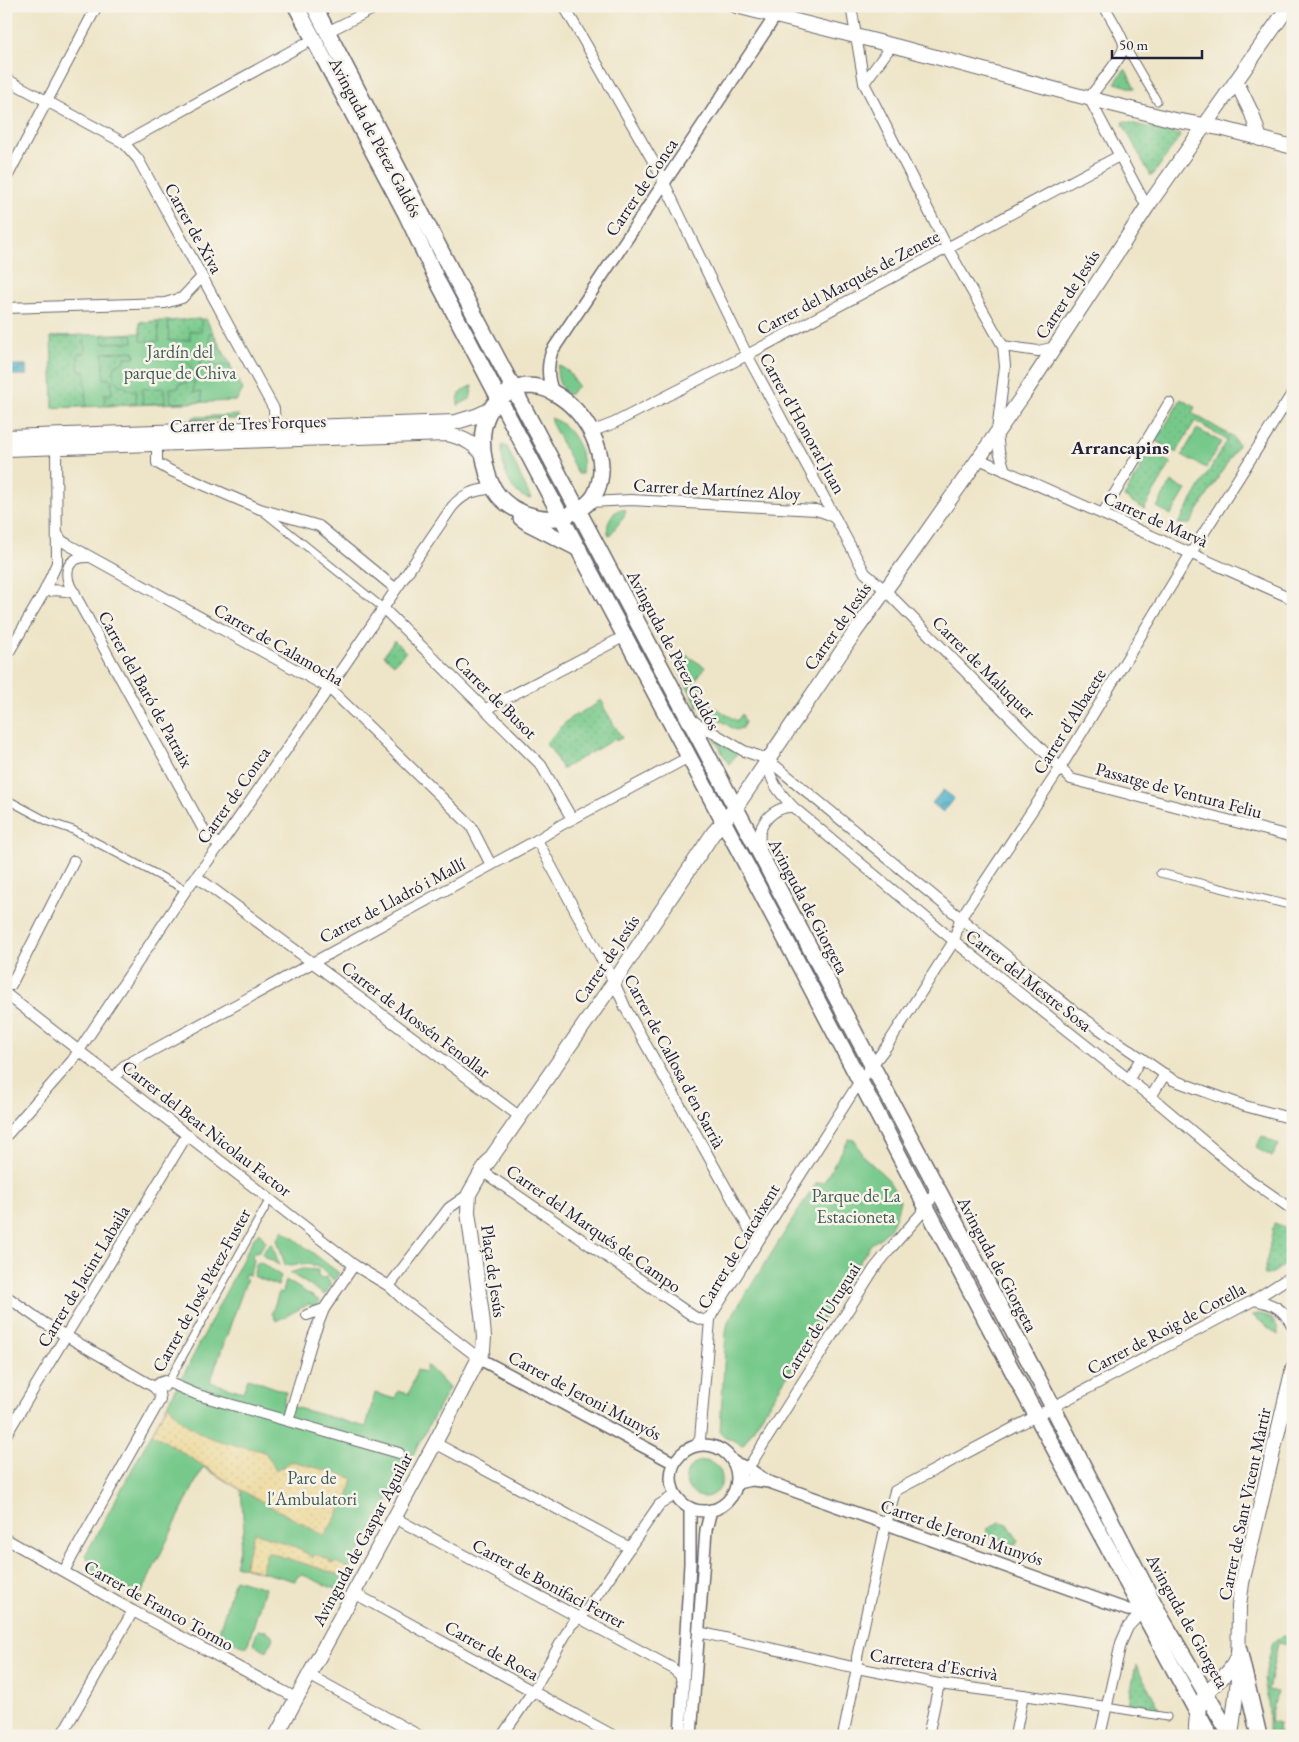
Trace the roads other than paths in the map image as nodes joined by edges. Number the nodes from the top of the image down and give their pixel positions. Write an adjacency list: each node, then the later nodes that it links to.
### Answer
1 (97, 6): 22 (street)
2 (284, 6): 16 (main road, Avinguda de Pérez Galdós)
3 (296, 6): 35 (main road, Avinguda de Pérez Galdós)
4 (302, 6): 34 (main road, Avinguda de Pérez Galdós)
5 (314, 6): 13 (main road, Avinguda de Pérez Galdós)
6 (379, 6): 13 (street)
7 (564, 6): 30 (street, Carrer d'Honorat Juan)
8 (736, 6): 12 (main road)
9 (851, 6): 14 (street)
10 (1104, 6): 15 (street)
11 (1289, 6): 19 (main road, Carrer de Jesús)
12 (779, 11): 14 (main road); 30 (street, Carrer de Conca)
13 (327, 32): 34 (main road, Avinguda de Pérez Galdós)
14 (855, 35): 17 (main road); 20 (street)
15 (1123, 41): 21 (street); 23 (street)
16 (304, 44): 26 (street); 35 (main road, Avinguda de Pérez Galdós)
17 (892, 45): 20 (street); 21 (main road)
18 (6, 79): 22 (street, Carrer de Xiva)
19 (1236, 81): 24 (main road, Carrer de Jesús); 25 (main road)
20 (864, 83): 32 (street)
21 (1090, 98): 24 (main road); 28 (street)
22 (46, 101): 26 (street, Carrer de Xiva); 29 (street)
23 (1158, 101)
24 (1206, 125): 25 (main road); 31 (main road, Carrer de Jesús)
25 (1260, 139): 27 (main road)
26 (124, 143): 33 (street, Carrer de Xiva)
27 (1293, 147)
28 (1119, 156): 31 (street); 32 (street, Carrer del Marqués de Zenete)
29 (6, 179)
30 (665, 183): 39 (street, Carrer d'Honorat Juan); 41 (street, Carrer de Conca)
31 (1146, 207): 38 (main road, Carrer de Jesús)
32 (948, 247): 37 (street); 39 (street, Carrer del Marqués de Zenete)
33 (202, 277): 36 (street); 45 (street, Carrer de Xiva)
34 (455, 278): 40 (main road, Avinguda de Pérez Galdós)
35 (438, 284): 44 (main road, Avinguda de Pérez Galdós)
36 (6, 308)
37 (1003, 346): 38 (street); 46 (street)
38 (1056, 347): 46 (main road, Carrer de Jesús)
39 (747, 355): 47 (street, Carrer del Marqués de Zenete); 62 (street, Carrer d'Honorat Juan)
40 (515, 388): 41 (main road); 44 (main road); 58 (main road, Avinguda de Pérez Galdós)
41 (553, 392): 47 (main road)
42 (1293, 392): 65 (street, Carrer d'Albacete)
43 (1169, 403): 60 (street)
44 (494, 404): 45 (main road, Carrer de Tres Forques); 53 (main road); 61 (main road, Avinguda de Pérez Galdós)
45 (275, 428): 48 (main road, Carrer de Tres Forques); 49 (street)
46 (997, 431): 54 (main road, Carrer de Jesús); 55 (street)
47 (591, 432): 58 (main road)
48 (6, 437)
49 (254, 441): 50 (main road, Carrer de Tres Forques); 53 (main road, Carrer de Tres Forques)
50 (156, 444): 51 (main road, Carrer de Tres Forques); 59 (street)
51 (56, 448): 52 (main road, Carrer de Tres Forques); 63 (street)
52 (6, 449)
53 (484, 457): 56 (main road)
54 (979, 459): 55 (street, Carrer de Marvà); 68 (main road, Carrer de Jesús)
55 (1005, 471): 60 (street, Carrer de Marvà)
56 (494, 488): 57 (main road); 67 (street, Carrer de Conca)
57 (503, 501): 61 (main road); 64 (main road)
58 (584, 506): 61 (main road); 62 (street, Carrer de Martínez Aloy); 77 (main road, Avinguda de Pérez Galdós)
59 (260, 509): 67 (street); 72 (street)
60 (1102, 513): 65 (street, Carrer de Marvà)
61 (562, 518): 64 (main road, Avinguda de Pérez Galdós)
62 (838, 521): 68 (street, Carrer d'Honorat Juan)
63 (58, 535): 66 (street, Carrer de Calamocha); 69 (street)
64 (579, 549): 73 (main road, Avinguda de Pérez Galdós)
65 (1192, 553): 71 (street, Carrer de Marvà); 80 (street, Carrer d'Albacete)
66 (91, 557): 70 (street, Carrer del Baró de Patraix); 75 (street, Carrer de Calamocha)
67 (396, 589): 72 (street, Carrer de Conca)
68 (885, 590): 79 (main road, Carrer de Jesús); 80 (street, Carrer de Maluquer)
69 (44, 592): 70 (street); 74 (street)
70 (75, 593): 88 (street, Carrer del Baró de Patraix)
71 (1293, 599)
72 (383, 608): 75 (street, Carrer de Conca); 76 (street, Carrer de Busot)
73 (625, 636): 76 (street); 78 (main road, Avinguda de Pérez Galdós)
74 (6, 658)
75 (329, 688): 88 (street, Carrer de Conca); 91 (street, Carrer de Calamocha)
76 (486, 708): 84 (street, Carrer de Busot)
77 (689, 718): 79 (street, Carrer del Mestre Sosa); 82 (main road, Avinguda de Pérez Galdós)
78 (689, 757): 84 (street, Carrer de Lladró i Mallí); 85 (main road, Avinguda de Pérez Galdós)
79 (767, 759): 82 (main road, Carrer de Jesús); 83 (street, Carrer del Mestre Sosa); 96 (street, Carrer del Mestre Sosa)
80 (1060, 767): 86 (street, Passatge de Ventura Feliu); 96 (street, Carrer d'Albacete)
81 (6, 799): 94 (street)
82 (736, 807): 85 (main road, Carrer de Jesús); 89 (main road, Avinguda de Giorgeta)
83 (793, 807): 89 (street); 97 (street, Carrer del Mestre Sosa)
84 (572, 819): 87 (street, Carrer de Lladró i Mallí)
85 (724, 821): 99 (main road, Carrer de Jesús); 107 (main road, Avinguda de Giorgeta)
86 (1293, 837)
87 (537, 840): 91 (street, Carrer de Lladró i Mallí); 99 (street, Carrer de Callosa d'en Sarrià)
88 (220, 845): 93 (street, Carrer de Conca)
89 (760, 852): 103 (main road, Avinguda de Giorgeta)
90 (74, 861): 100 (street)
91 (491, 865): 98 (street, Carrer de Lladró i Mallí)
92 (1160, 873): 95 (street)
93 (197, 876): 94 (street, Carrer de Conca); 98 (street, Carrer de Mossén Fenollar)
94 (186, 890): 101 (street, Carrer de Conca)
95 (1293, 906)
96 (960, 919): 97 (street, Carrer d'Albacete); 102 (street, Carrer del Mestre Sosa)
97 (954, 941): 103 (street, Carrer d'Albacete); 106 (street, Carrer del Mestre Sosa)
98 (312, 962): 105 (street, Carrer de Lladró i Mallí); 109 (street, Carrer de Mossén Fenollar)
99 (614, 982): 109 (main road, Carrer de Jesús); 119 (street, Carrer de Callosa d'en Sarrià)
100 (8, 989): 101 (street, Carrer del Beat Nicolau Factor)
101 (79, 1049): 105 (street, Carrer del Beat Nicolau Factor); 112 (street, Carrer de Conca)
102 (1141, 1058): 104 (street, Carrer del Mestre Sosa); 106 (street)
103 (872, 1066): 107 (street, Carrer de Carcaixent); 114 (main road, Avinguda de Giorgeta)
104 (1165, 1074): 108 (street); 110 (street, Carrer del Mestre Sosa)
105 (115, 1077): 111 (street, Carrer del Beat Nicolau Factor)
106 (1129, 1079): 108 (street, Carrer del Mestre Sosa)
107 (860, 1081): 117 (main road, Avinguda de Giorgeta); 119 (street, Carrer de Carcaixent)
108 (1151, 1097): 118 (street, Carrer del Mestre Sosa)
109 (520, 1116): 113 (main road, Carrer de Jesús)
110 (1293, 1119)
111 (187, 1135): 120 (street, Carrer del Beat Nicolau Factor); 129 (street, Carrer de Jacint Labaila)
112 (6, 1136)
113 (482, 1171): 115 (main road, Carrer de Jesús); 126 (street, Carrer del Marqués de Campo)
114 (934, 1185): 117 (street, Carrer de l'Uruguai); 133 (main road, Avinguda de Giorgeta)
115 (469, 1194): 122 (street); 130 (main road, Plaça de Jesús)
116 (266, 1206): 132 (street, Carrer de José Pérez-Fuster)
117 (927, 1207): 134 (main road, Avinguda de Giorgeta); 142 (street, Carrer de l'Uruguai)
118 (1293, 1209)
119 (757, 1244): 126 (street, Carrer de Carcaixent)
120 (354, 1266): 122 (street, Carrer del Beat Nicolau Factor); 125 (street)
121 (1293, 1275): 124 (street, Carrer de Roig de Corella)
122 (389, 1286): 130 (street)
123 (6, 1296): 129 (street)
124 (1254, 1300): 128 (street); 133 (street, Carrer de Roig de Corella)
125 (324, 1309): 127 (street); 135 (street)
126 (712, 1314): 138 (street, Carrer de Carcaixent)
127 (308, 1316)
128 (1293, 1327)
129 (66, 1336): 132 (street); 136 (street, Carrer de Jacint Labaila)
130 (480, 1359): 137 (main road, Avinguda de Gaspar Aguilar); 140 (street, Carrer de Jeroni Munyós)
131 (1293, 1368): 158 (main road, Carrer de Sant Vicent Màrtir)
132 (162, 1388): 135 (street); 152 (street, Carrer de José Pérez-Fuster)
133 (1052, 1407): 134 (street, Carrer de Roig de Corella); 164 (main road, Avinguda de Giorgeta)
134 (1036, 1415): 149 (street, Carrer de Roig de Corella); 155 (main road, Avinguda de Giorgeta)
135 (288, 1421): 139 (street)
136 (6, 1435)
137 (435, 1443): 148 (main road, Avinguda de Gaspar Aguilar); 151 (street)
138 (696, 1445): 140 (street); 141 (street)
139 (399, 1453)
140 (674, 1462): 145 (street)
141 (733, 1462): 142 (street, Carrer de Jeroni Munyós); 143 (street)
142 (748, 1468): 143 (street, Carrer de l'Uruguai); 144 (street, Carrer de Jeroni Munyós)
143 (737, 1481): 144 (street, Carrer de Jeroni Munyós); 147 (street)
144 (769, 1482): 149 (street, Carrer de Jeroni Munyós)
145 (675, 1495): 146 (street); 151 (street)
146 (690, 1508): 147 (street); 161 (street)
147 (711, 1510): 157 (street)
148 (394, 1518): 153 (main road, Avinguda de Gaspar Aguilar); 156 (street, Carrer de Bonifaci Ferrer)
149 (886, 1524): 155 (street, Carrer de Jeroni Munyós); 159 (street, Carrer de Roig de Corella)
150 (6, 1539): 152 (street, Carrer de Franco Tormo)
151 (630, 1548): 156 (street)
152 (64, 1571): 154 (street, Carrer de Franco Tormo)
153 (354, 1593): 160 (main road, Avinguda de Gaspar Aguilar); 163 (street, Carrer de Roca)
154 (133, 1611): 166 (street, Carrer de Franco Tormo); 171 (street)
155 (1143, 1611): 167 (street); 168 (main road, Avinguda de Giorgeta)
156 (578, 1618): 161 (street, Carrer de Bonifaci Ferrer); 163 (street)
157 (699, 1632): 159 (street, Carretera d'Escrivà); 178 (street)
158 (1239, 1650): 164 (main road, Carrer de Sant Vicent Màrtir); 185 (main road, Carrer de Sant Vicent Màrtir); 186 (main road)
159 (857, 1668): 162 (street, Carretera d'Escrivà); 179 (street, Carrer de Roig de Corella)
160 (309, 1675): 166 (main road, Avinguda de Gaspar Aguilar); 173 (street)
161 (682, 1682): 170 (street)
162 (939, 1684): 165 (street, Carretera d'Escrivà); 180 (street)
163 (533, 1691): 174 (street); 175 (street, Carrer de Roca)
164 (1206, 1692): 168 (main road, Carrer de Sant Vicent Màrtir); 185 (main road, Avinguda de Giorgeta)
165 (1023, 1694): 167 (street, Carretera d'Escrivà); 181 (street)
166 (296, 1698): 172 (main road, Avinguda de Gaspar Aguilar)
167 (1106, 1707): 169 (street, Carretera d'Escrivà); 182 (street)
168 (1197, 1710): 183 (main road, Carrer de Sant Vicent Màrtir); 184 (main road, Avinguda de Giorgeta)
169 (1167, 1717)
170 (680, 1721): 176 (street); 177 (street)
171 (61, 1736)
172 (276, 1736)
173 (420, 1736)
174 (502, 1736)
175 (614, 1736)
176 (676, 1736)
177 (680, 1736)
178 (691, 1736)
179 (843, 1736)
180 (928, 1736)
181 (1015, 1736)
182 (1100, 1736)
183 (1196, 1736)
184 (1210, 1736)
185 (1231, 1736)
186 (1259, 1736)

